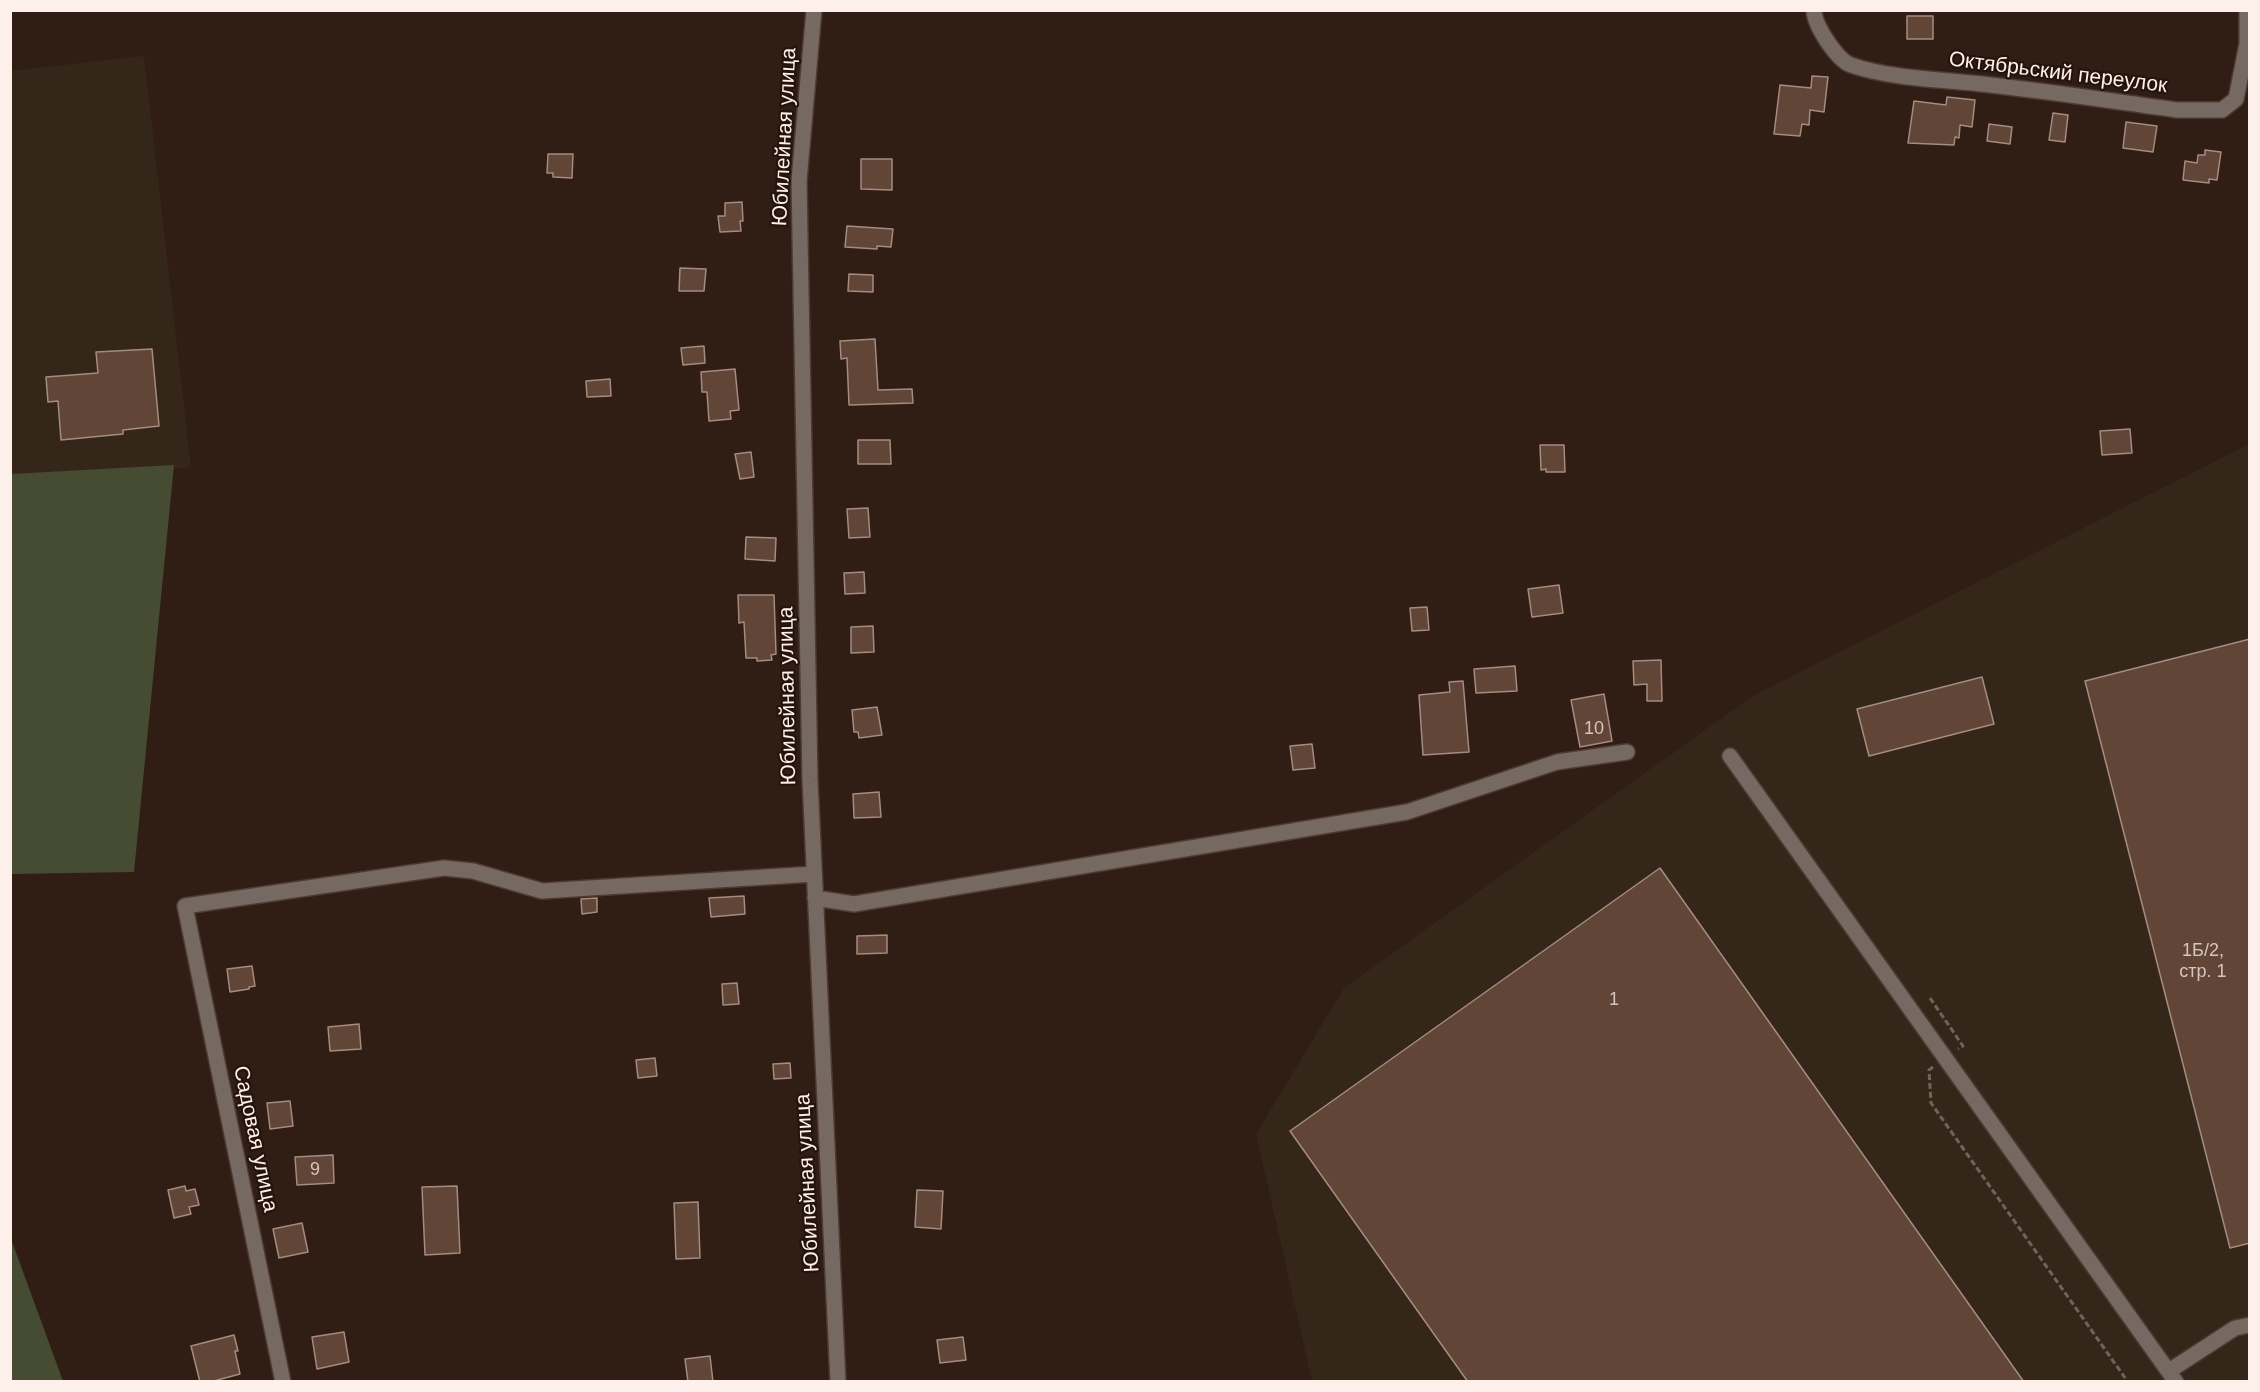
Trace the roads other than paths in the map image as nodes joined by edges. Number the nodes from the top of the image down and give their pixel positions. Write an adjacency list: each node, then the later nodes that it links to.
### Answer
1 (814, 10): 6 (street, Юбилейная улица)
2 (1814, 10): 3 (street, Октябрьский переулок)
3 (2247, 10)
4 (1627, 752): 7 (street)
5 (1730, 756): 9 (street)
6 (814, 874): 7 (street, Юбилейная улица); 10 (street, Садовая улица)
7 (815, 898): 11 (street, Юбилейная улица)
8 (2250, 1324): 9 (street)
9 (2172, 1376)
10 (283, 1382)
11 (838, 1382)

